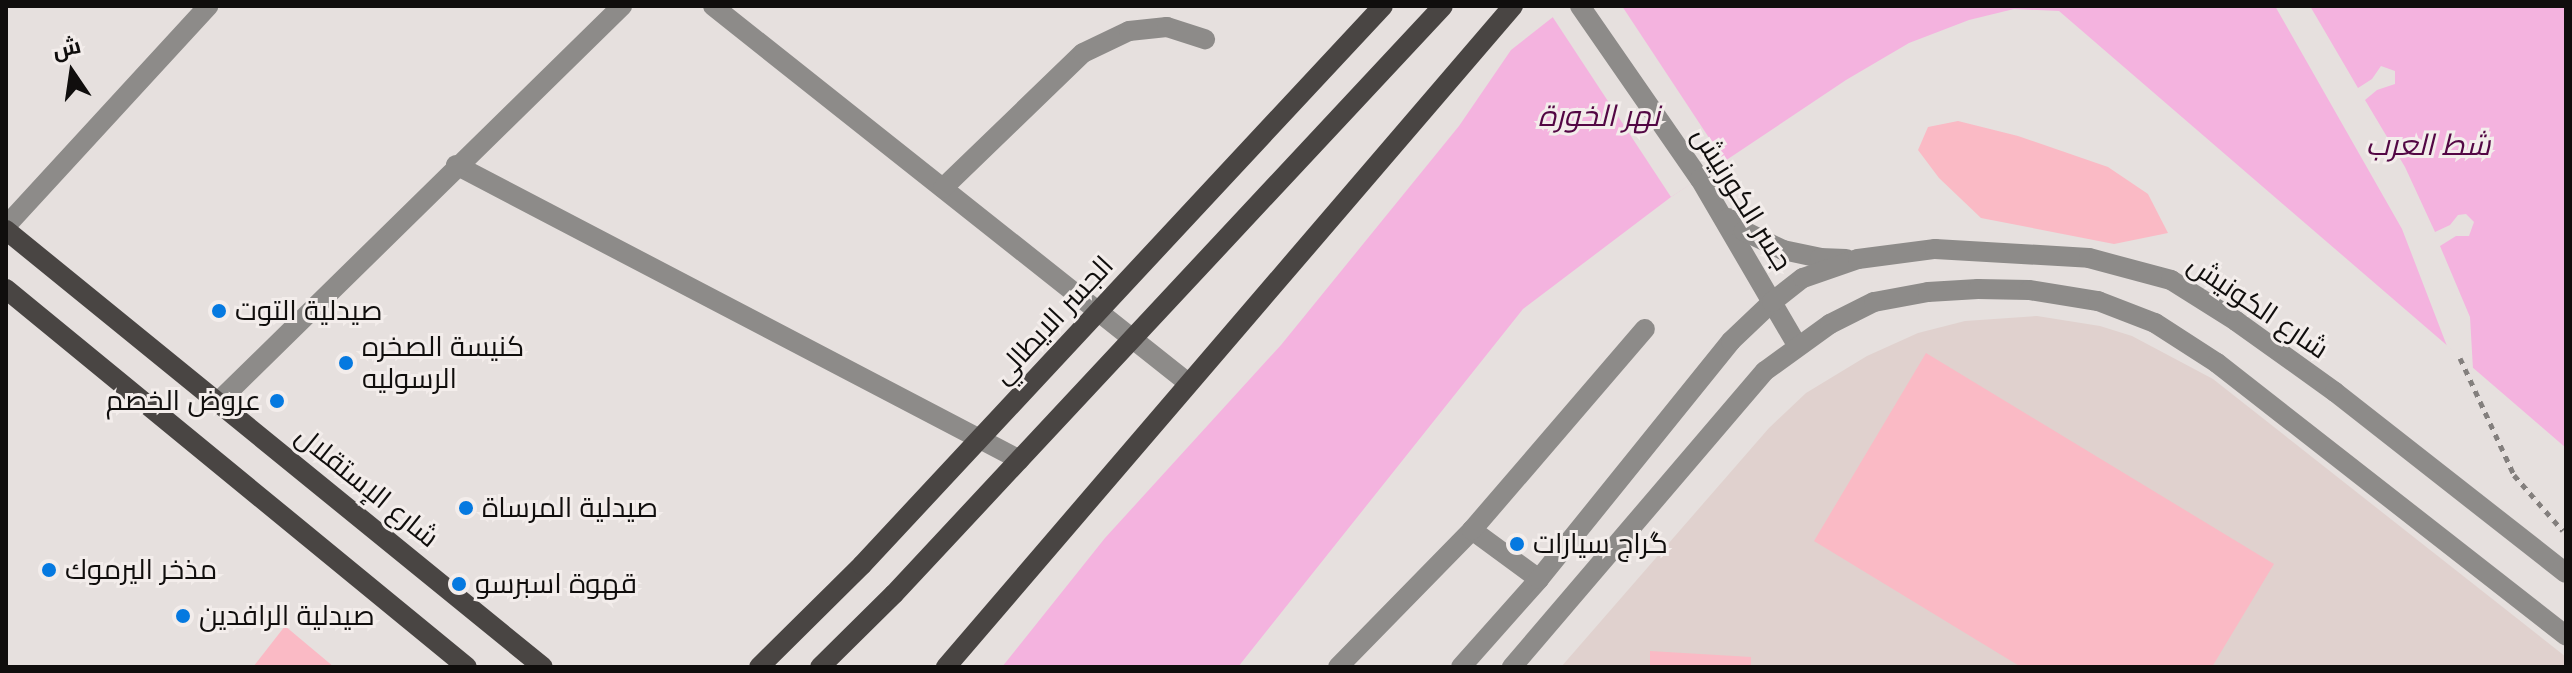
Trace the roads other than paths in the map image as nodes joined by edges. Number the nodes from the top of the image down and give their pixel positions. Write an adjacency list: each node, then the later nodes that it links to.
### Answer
1 (208, 6): 12 (street)
2 (622, 6): 9 (street)
3 (713, 6): 10 (street)
4 (1383, 6): 27 (main road, الجسر الايطالي, bridge)
5 (1443, 6): 20 (main road, bridge)
6 (1513, 6): 18 (main road)
7 (1580, 6): 11 (street, جسر الكورنيش)
8 (1205, 39): 10 (street)
9 (456, 165): 19 (street); 20 (street)
10 (943, 188): 18 (street)
11 (1717, 208): 13 (street); 15 (street, جسر الكورنيش)
12 (6, 228): 19 (main road, شارع الإستقلال)
13 (1858, 259): 15 (street, شارع الكونيش); 22 (street, شارع الكونيش)
14 (6, 289): 25 (main road)
15 (1772, 302): 17 (street, جسر الكورنيش); 23 (street, شارع الكونيش)
16 (1645, 329): 21 (street)
17 (1797, 345): 24 (street); 32 (street)
18 (1187, 382): 29 (main road)
19 (218, 402): 26 (main road, شارع الإستقلال)
20 (1020, 460): 28 (main road, bridge)
21 (1472, 530): 23 (street); 30 (street)
22 (2566, 573)
23 (1539, 579): 31 (street, شارع الكونيش)
24 (2566, 636)
25 (467, 667)
26 (543, 667)
27 (759, 667)
28 (820, 667)
29 (946, 667)
30 (1338, 667)
31 (1461, 667)
32 (1512, 667)

